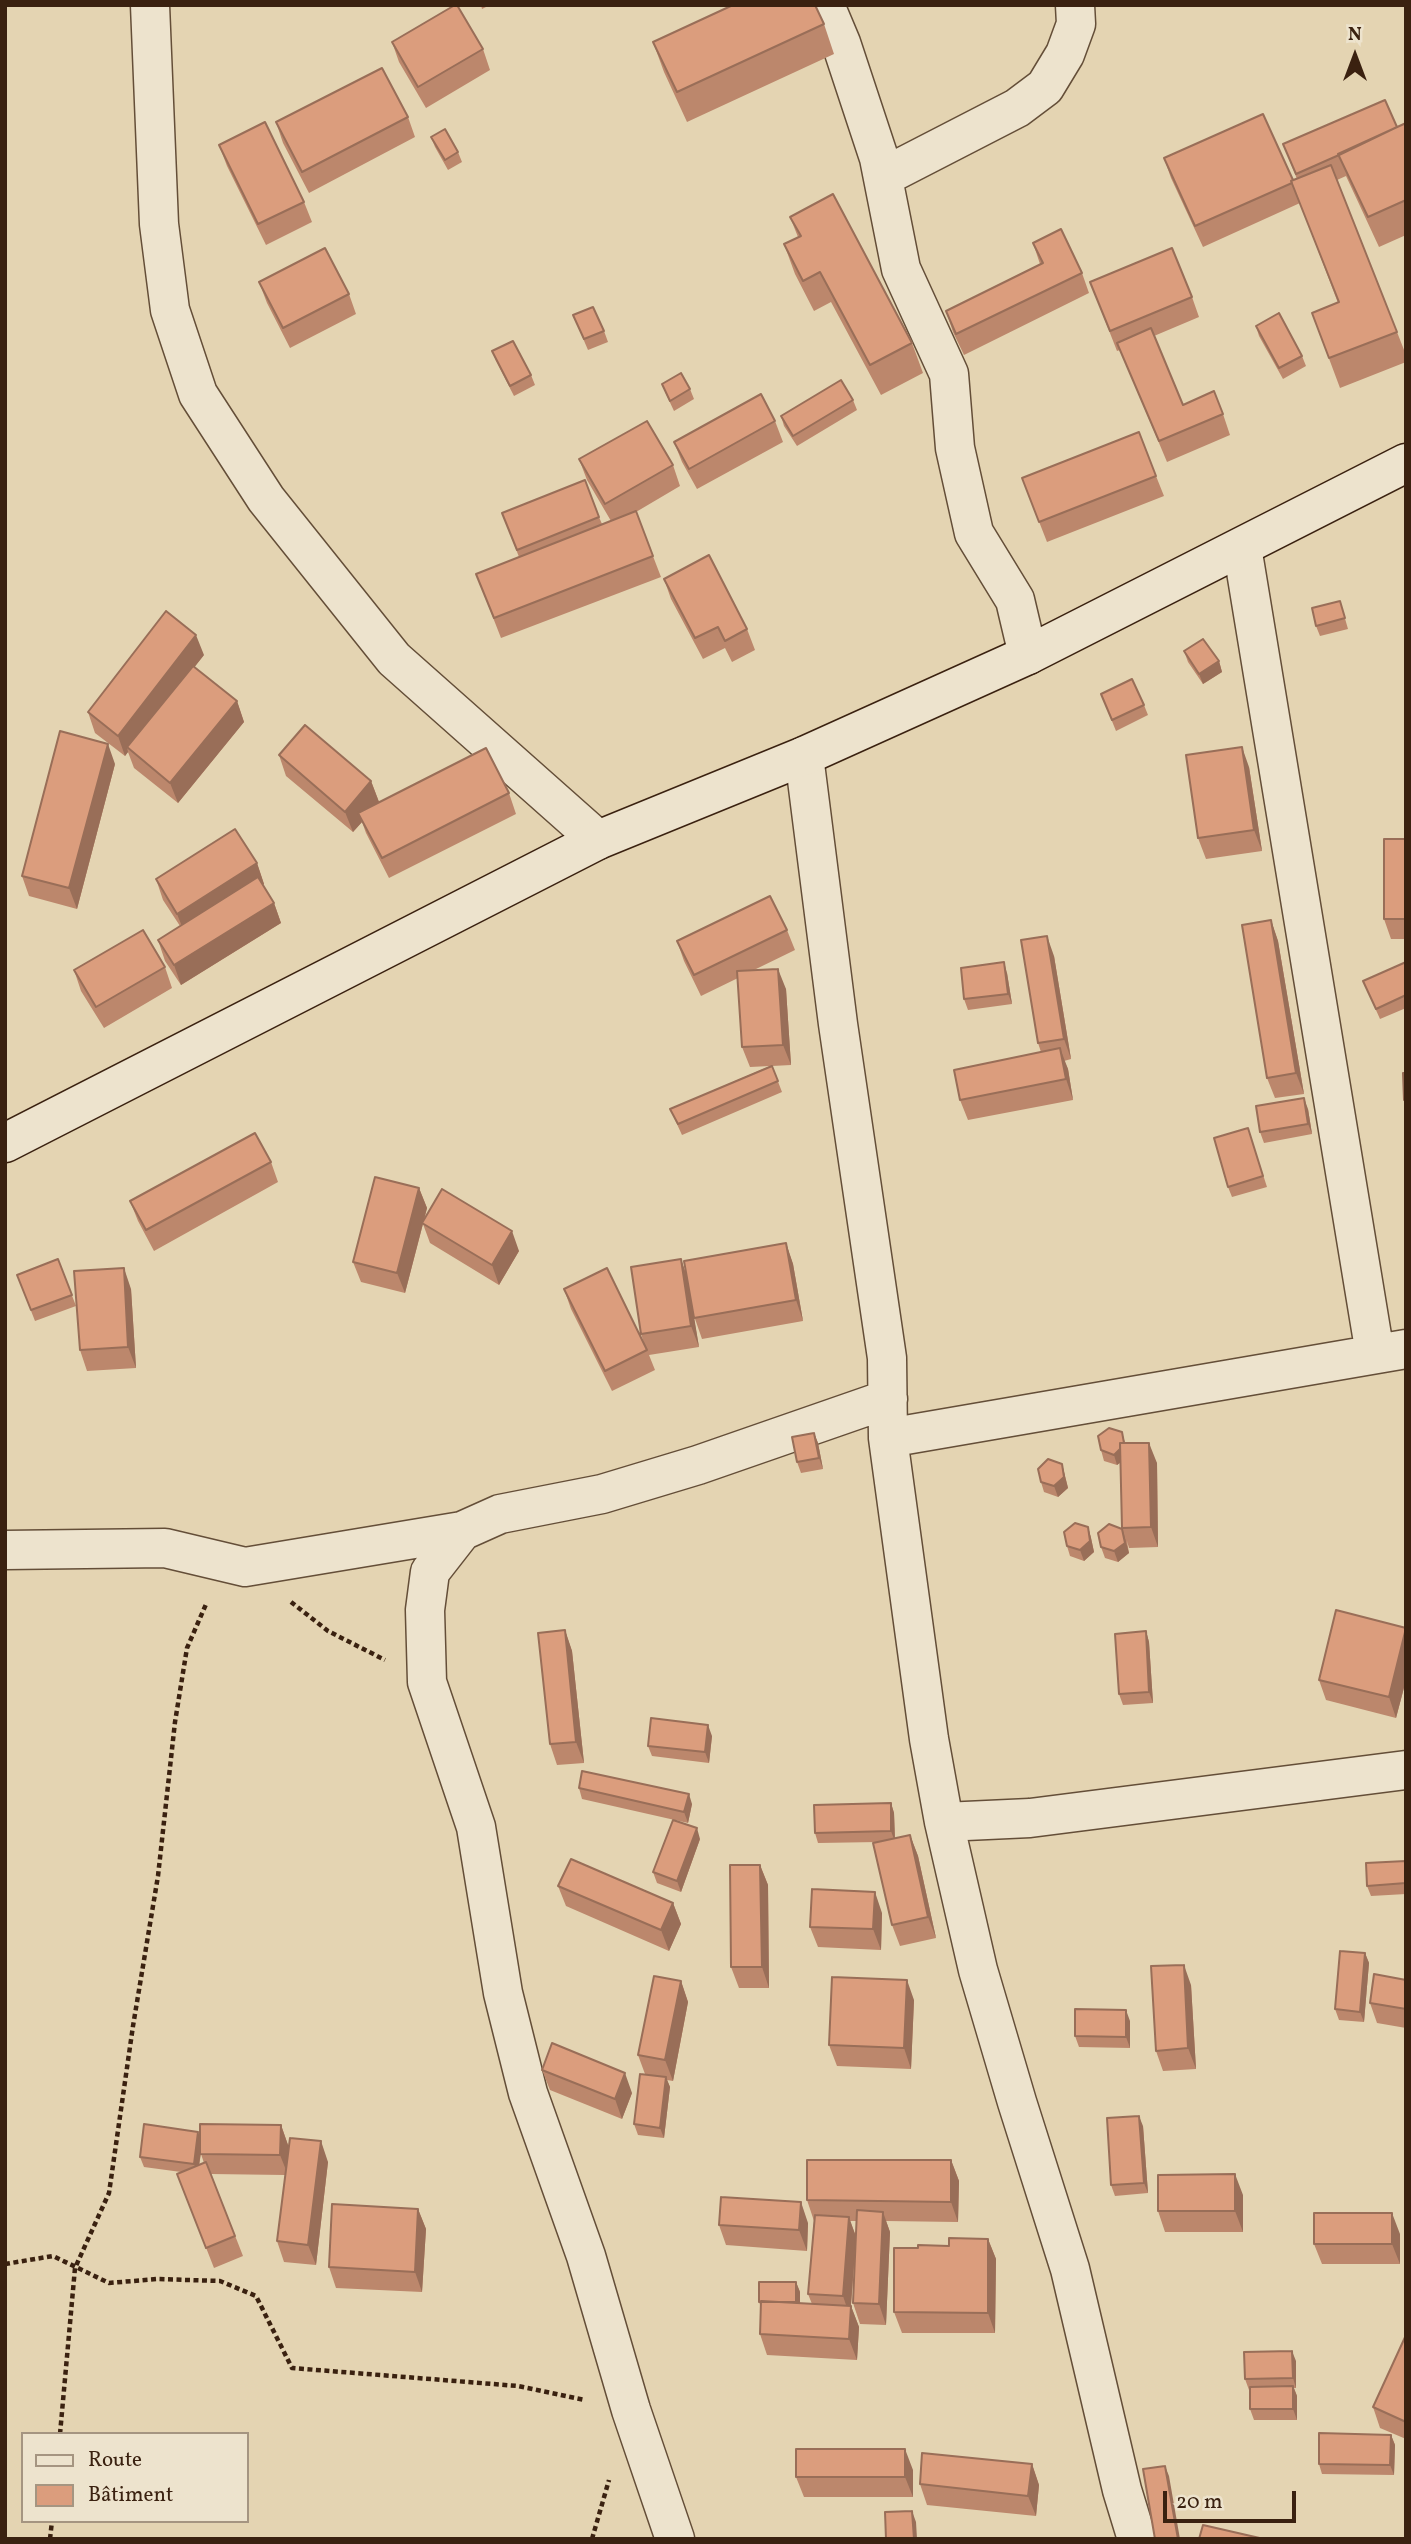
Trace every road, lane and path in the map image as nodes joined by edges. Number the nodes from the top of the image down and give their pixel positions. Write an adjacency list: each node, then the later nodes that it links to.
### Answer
1 (150, 5): 9 (street)
2 (825, 5): 4 (street)
3 (1075, 5): 4 (street)
4 (883, 177): 7 (street)
5 (1406, 463): 6 (street)
6 (1242, 547): 7 (street); 11 (street)
7 (1028, 655): 8 (street)
8 (804, 756): 9 (street); 12 (street)
9 (598, 840): 10 (street)
10 (5, 1143)
11 (1390, 1351): 13 (street)
12 (888, 1399): 13 (street); 14 (street)
13 (888, 1438): 19 (street)
14 (462, 1531): 16 (street); 17 (street)
15 (5, 1550): 16 (street)
16 (245, 1567): 17 (path); 21 (path)
17 (427, 1682): 22 (street)
18 (1406, 1770): 19 (street)
19 (944, 1822): 25 (street)
20 (5, 2264): 21 (path)
21 (75, 2268): 22 (path); 23 (path)
22 (631, 2410): 24 (street)
23 (60, 2432)
24 (675, 2539)
25 (1138, 2539)

